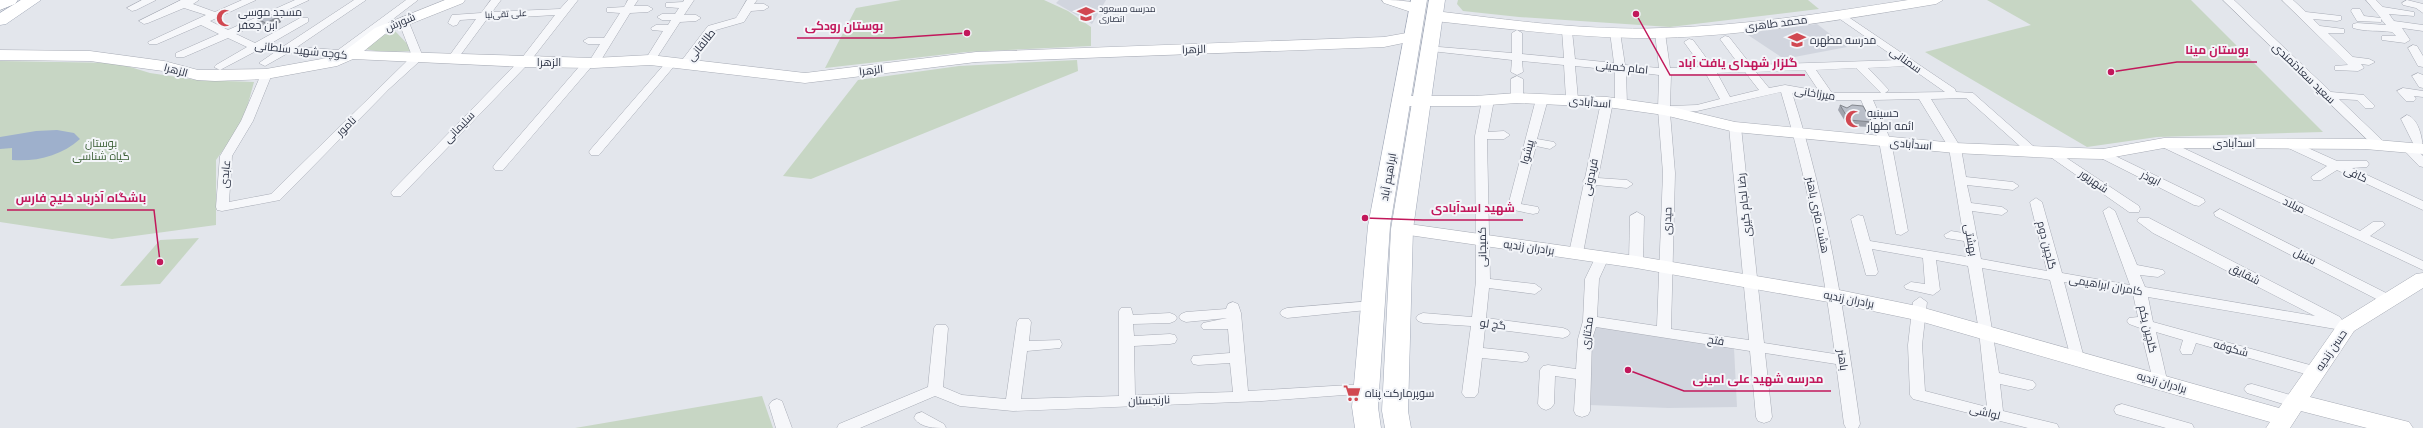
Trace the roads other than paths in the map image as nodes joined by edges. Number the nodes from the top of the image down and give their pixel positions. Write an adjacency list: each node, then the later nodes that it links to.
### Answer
1 (9, 0): 23 (highway)
2 (33, 0): 43 (main road)
3 (151, 0): 26 (street)
4 (172, 0): 21 (street)
5 (194, 0): 21 (street)
6 (250, 0): 36 (street)
7 (304, 0): 60 (street)
8 (361, 0): 71 (street)
9 (413, 0): 75 (street)
10 (458, 0): 45 (street, شورش)
11 (496, 0): 37 (street)
12 (573, 0): 34 (street, سلیمانی)
13 (633, 0): 29 (street)
14 (1389, 0): 32 (street)
15 (1936, 0): 38 (street, محمد طاهری)
16 (2228, 0): 103 (street, سعید سعادتمندی)
17 (2287, 0): 39 (street)
18 (2371, 0): 30 (street)
19 (688, 3): 24 (street); 49 (street)
20 (2407, 3): 31 (street)
21 (184, 4): 36 (street); 46 (street)
22 (750, 4): 25 (street); 84 (street, طالقانی)
23 (0, 5)
24 (670, 5)
25 (764, 7)
26 (132, 8)
27 (648, 9): 29 (street)
28 (610, 10): 29 (street)
29 (627, 10): 62 (street)
30 (2380, 10): 35 (street); 50 (street)
31 (2423, 10)
32 (1430, 11): 53 (street, محمد طاهری); 57 (street, محمد طاهری); 67 (main road, ابراهیم آباد); 70 (main road, ابراهیم آباد)
33 (2356, 11): 50 (street)
34 (563, 12): 37 (street, علی تقی‌نیا); 80 (street, سلیمانی)
35 (2410, 14)
36 (215, 15): 47 (street)
37 (484, 15): 48 (street, علی تقی‌نیا); 78 (street)
38 (1841, 15): 59 (street, محمد طاهری); 85 (street, سمنانی)
39 (2303, 15): 42 (street); 54 (street)
40 (662, 17): 49 (street)
41 (696, 18): 49 (street)
42 (2337, 18)
43 (0, 20)
44 (304, 20): 69 (street)
45 (403, 20): 75 (street, شورش); 76 (street)
46 (144, 21)
47 (201, 22): 60 (street, کوچه شهید سلطانی); 65 (street)
48 (453, 23)
49 (673, 24): 55 (street); 79 (street)
50 (2394, 25): 51 (street); 52 (street); 68 (street)
51 (2357, 26)
52 (2423, 28)
53 (1514, 29): 56 (street, محمد طاهری); 77 (street)
54 (2318, 29): 58 (street); 86 (street)
55 (655, 30)
56 (1567, 31): 57 (street, محمد طاهری); 82 (street)
57 (1615, 32): 59 (street, محمد طاهری); 90 (street, فریدونی)
58 (2340, 32)
59 (1660, 33): 96 (street, حیدری)
60 (227, 34): 69 (street, کوچه شهید سلطانی); 74 (street)
61 (592, 37): 62 (street)
62 (610, 37): 81 (street)
63 (2386, 38): 68 (street)
64 (1725, 39): 94 (street)
65 (153, 42)
66 (1689, 42): 95 (street)
67 (1411, 45): 84 (street, الزهرا); 115 (main road, ابراهیم آباد)
68 (2414, 46): 87 (street)
69 (255, 47): 71 (street, کوچه شهید سلطانی); 89 (street)
70 (1431, 48): 77 (street, امام خمینی); 113 (main road, ابراهیم آباد)
71 (285, 50): 75 (street, کوچه شهید سلطانی); 92 (street)
72 (0, 51): 75 (street, الزهرا)
73 (0, 55): 92 (street, الزهرا)
74 (180, 55)
75 (349, 55): 76 (street, الزهرا); 92 (street, الزهرا)
76 (418, 57): 78 (street, الزهرا); 146 (street, نامور)
77 (1518, 57): 82 (street, امام خمینی); 108 (street)
78 (452, 59): 80 (street, الزهرا)
79 (650, 60): 81 (street, الزهرا); 84 (street, الزهرا)
80 (523, 62): 81 (street, الزهرا); 145 (street, سلیمانی)
81 (591, 62): 139 (street)
82 (1569, 62): 90 (street, امام خمینی); 111 (street)
83 (2369, 62): 86 (street)
84 (678, 63): 132 (street, طالقانی)
85 (1909, 63): 88 (street, امام خمینی); 100 (street, سمنانی)
86 (2354, 64): 93 (street)
87 (2422, 64)
88 (1859, 66): 91 (street, امام خمینی); 99 (street)
89 (220, 67)
90 (1620, 67): 96 (street, امام خمینی); 116 (street, فریدونی)
91 (1808, 67): 94 (street, امام خمینی); 106 (street)
92 (265, 68): 146 (street, عابدی)
93 (2339, 68)
94 (1749, 69): 95 (street, امام خمینی); 101 (street)
95 (1710, 71): 96 (street, امام خمینی); 105 (street)
96 (1665, 72): 119 (street, حیدری)
97 (2350, 87): 107 (street)
98 (1785, 88): 101 (street, میرزاخانی); 106 (street, میرزاخانی); 122 (street, هشت متری باهنر)
99 (1884, 90)
100 (1951, 91)
101 (1766, 92): 119 (street, میرزاخانی)
102 (2423, 94): 112 (street)
103 (2327, 95): 107 (street); 130 (street, سعید سعادتمندی)
104 (1923, 96): 109 (street, میرزاخانی); 131 (street); 133 (street, میرزاخانی)
105 (1724, 97)
106 (1833, 97): 109 (street, میرزاخانی); 118 (street)
107 (2360, 97): 117 (street)
108 (1517, 98): 110 (street, اسدآبادی); 114 (street, اسدآبادی)
109 (1866, 98): 125 (street)
110 (1542, 99): 111 (street, اسدآبادی); 126 (street, پیشوا)
111 (1572, 99): 116 (street, اسدآبادی)
112 (2410, 99)
113 (1422, 100): 114 (street, اسدآبادی); 115 (street, اسدآبادی); 160 (main road, ابراهیم آباد)
114 (1488, 100): 124 (street, کمیجانی)
115 (1401, 101): 186 (main road, ابراهیم آباد)
116 (1614, 104): 119 (street, اسدآبادی); 142 (street, فریدونی)
117 (2369, 106)
118 (1845, 109)
119 (1664, 110): 121 (street, اسدآبادی); 173 (street, حیدری)
120 (2407, 120): 134 (street)
121 (1735, 127): 122 (street, اسدآبادی); 179 (street, رضا لجام گیری)
122 (1801, 133): 125 (street, اسدآبادی); 184 (street, هشت متری باهنر)
123 (1504, 135): 124 (street)
124 (1481, 136): 165 (street, کمیجانی)
125 (1885, 141): 131 (street, اسدآبادی); 161 (street)
126 (1530, 142): 129 (street); 152 (street, پیشوا)
127 (2164, 143): 128 (street, اسدآبادی); 136 (street, اسدآبادی); 163 (street, میلاد)
128 (2288, 143): 130 (street, اسدآبادی); 138 (street, کافی)
129 (1550, 145)
130 (2380, 145): 134 (street, اسدآبادی)
131 (1955, 148): 133 (street, اسدآبادی); 141 (street, بهشتی)
132 (596, 152)
133 (2034, 152): 135 (street, اسدآبادی)
134 (2419, 152)
135 (2053, 153): 136 (street, اسدآبادی); 151 (street, شهریور)
136 (2103, 154): 148 (street, ابوذر)
137 (2363, 164): 138 (street)
138 (2337, 165): 140 (street); 150 (street, کافی)
139 (499, 167)
140 (2317, 177)
141 (1961, 180): 144 (street); 149 (street, بهشتی)
142 (1589, 181): 143 (street); 167 (street, فریدونی)
143 (1627, 184)
144 (2013, 186)
145 (397, 193)
146 (274, 197)
147 (2036, 202): 177 (street, گلچین دوم)
148 (2199, 202)
149 (1965, 206): 153 (street); 164 (street, بهشتی)
150 (2423, 206)
151 (2134, 209)
152 (1533, 210)
153 (2002, 211)
154 (2109, 211): 174 (street, گلچین یکم)
155 (2220, 213): 185 (street, سنبل)
156 (1636, 216): 170 (street)
157 (1858, 219): 166 (street)
158 (2144, 221): 198 (street, شقایق)
159 (2378, 224): 163 (street)
160 (1402, 229): 165 (street, برادران زندیه); 240 (main road, ابراهیم آباد)
161 (1901, 231)
162 (1951, 235): 164 (street)
163 (2361, 236): 172 (street, میلاد)
164 (1970, 238): 171 (street, بهشتی)
165 (1482, 240): 167 (street, برادران زندیه); 180 (street, کمیجانی)
166 (1865, 244): 168 (street, کامران ابراهیمی); 175 (street)
167 (1576, 253): 169 (street, برادران زندیه)
168 (1929, 255): 171 (street, کامران ابراهیمی); 181 (street)
169 (1602, 257): 170 (street, برادران زندیه); 193 (street, مختاری)
170 (1636, 262): 173 (street, برادران زندیه)
171 (1974, 262): 177 (street, کامران ابراهیمی); 200 (street, بهشتی)
172 (2423, 266)
173 (1666, 267): 179 (street, برادران زندیه); 201 (street, حیدری)
174 (2131, 269): 176 (street); 183 (street, گلچین یکم)
175 (1871, 272)
176 (2158, 273)
177 (2055, 276): 183 (street, کامران ابراهیمی); 211 (street, گلچین دوم)
178 (2423, 278): 185 (street, حسن زندیه)
179 (1752, 282): 184 (street, برادران زندیه); 207 (street, رضا لجام گیری)
180 (1482, 283): 182 (street); 195 (street, کمیجانی)
181 (1911, 286)
182 (1535, 289)
183 (2139, 290): 196 (street, گلچین یکم); 198 (street, کامران ابراهیمی)
184 (1834, 296): 187 (street, برادران زندیه); 213 (street, باهنر)
185 (2389, 300): 198 (street, حسن زندیه)
186 (1372, 306): 188 (street); 219 (main road, ابراهیم آباد)
187 (1918, 308): 200 (street, برادران زندیه); 230 (street, لواشی)
188 (1287, 313)
189 (1234, 315): 190 (street); 197 (street); 209 (street)
190 (1186, 317)
191 (1170, 318): 204 (street)
192 (1423, 318): 195 (street, گچ لو)
193 (1590, 321): 201 (street, فتح); 215 (street, مختاری)
194 (1024, 322): 206 (street)
195 (1479, 322): 202 (street, گچ لو); 208 (street, کمیجانی)
196 (2140, 323): 214 (street, شکوفه); 217 (street, گلچین یکم)
197 (1208, 326)
198 (2347, 326): 214 (street, حسن زندیه)
199 (941, 328): 221 (street)
200 (1986, 331): 211 (street, برادران زندیه); 216 (street, بهشتی)
201 (1664, 332): 207 (street, فتح)
202 (1563, 333)
203 (1170, 339): 204 (street)
204 (1126, 341): 224 (street)
205 (1055, 344): 206 (street)
206 (1021, 347): 225 (street)
207 (1757, 347): 213 (street, فتح); 232 (street, رضا لجام گیری)
208 (1475, 352): 210 (street); 222 (street, کمیجانی)
209 (1238, 357): 212 (street); 223 (street)
210 (1522, 357)
211 (2077, 358): 217 (street, برادران زندیه)
212 (1198, 360)
213 (1843, 360): 235 (street, باهنر)
214 (2316, 372): 231 (street, حسن زندیه)
215 (1584, 375): 226 (street); 229 (street, مختاری)
216 (1992, 377): 218 (street); 230 (street, بهشتی)
217 (2159, 380): 231 (street, برادران زندیه)
218 (2028, 385)
219 (1366, 389): 223 (street, نارنجستان); 239 (main road, ابراهیم آباد)
220 (2252, 389): 231 (street)
221 (935, 390): 225 (street, نارنجستان); 237 (street)
222 (1470, 393)
223 (1241, 397): 224 (street, نارنجستان)
224 (1127, 401): 225 (street, نارنجستان)
225 (1014, 404)
226 (1546, 404)
227 (777, 405): 236 (street)
228 (2122, 410): 242 (street)
229 (1582, 411)
230 (1996, 414): 241 (street, لواشی)
231 (2286, 416): 234 (street, برادران زندیه)
232 (1764, 417)
233 (922, 418): 238 (street)
234 (2360, 423): 243 (street, برادران زندیه)
235 (1852, 424)
236 (784, 428)
237 (845, 428)
238 (938, 428)
239 (1368, 428)
240 (1398, 428)
241 (2051, 428)
242 (2186, 428)
243 (2401, 428)

